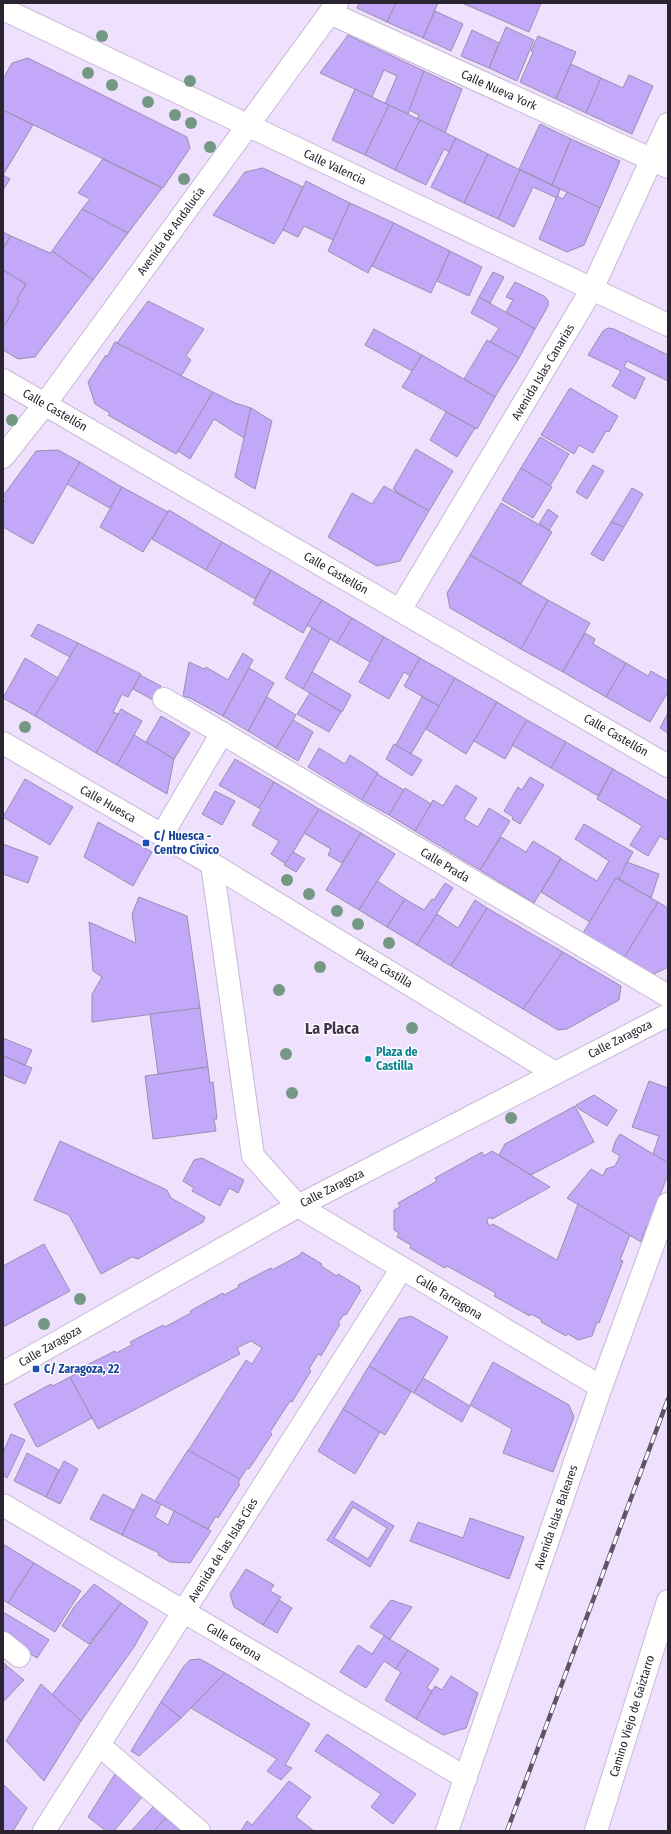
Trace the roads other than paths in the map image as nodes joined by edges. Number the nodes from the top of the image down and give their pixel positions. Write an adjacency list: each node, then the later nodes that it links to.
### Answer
1 (333, 8): 4 (street, Avenida de Andalucía); 5 (street, Calle Nueva York)
2 (7, 11): 4 (street, Calle Valencia)
3 (668, 124): 5 (street, Avenida Islas Canarias)
4 (248, 125): 6 (street, Calle Valencia); 9 (street, Avenida de Andalucía)
5 (660, 163): 6 (street, Avenida Islas Canarias)
6 (592, 289): 7 (street, Calle Valencia); 11 (street, Avenida Islas Canarias)
7 (668, 325)
8 (3, 380): 9 (street, Calle Castellón)
9 (44, 404): 10 (street, Avenida de Andalucía); 11 (street, Calle Castellón)
10 (3, 457)
11 (400, 610): 15 (street, Calle Castellón)
12 (164, 699): 13 (street, Calle Prada)
13 (222, 733): 16 (street); 18 (street, Calle Prada)
14 (3, 743): 16 (street, Calle Huesca)
15 (668, 766)
16 (162, 835): 17 (street, Calle Huesca)
17 (212, 864): 20 (street, Plaza Castilla); 22 (street)
18 (668, 996)
19 (668, 1015): 20 (street, Calle Zaragoza)
20 (555, 1073): 22 (street, Calle Zaragoza)
21 (668, 1204): 25 (street, Avenida Islas Baleares)
22 (298, 1206): 23 (street, Calle Tarragona); 24 (street, Calle Zaragoza)
23 (402, 1268): 25 (street, Calle Tarragona); 28 (street, Avenida de las Islas Cíes)
24 (3, 1373)
25 (601, 1387): 30 (street, Avenida Islas Baleares)
26 (3, 1505): 28 (street, Calle Gerona)
27 (668, 1601): 34 (street, Camino Viejo de Gaiztarro)
28 (184, 1612): 29 (street, Avenida de las Islas Cíes); 30 (street, Calle Gerona)
29 (99, 1745): 31 (street, Avenida de las Islas Cíes); 32 (street)
30 (466, 1778): 33 (street, Avenida Islas Baleares)
31 (44, 1831)
32 (199, 1831)
33 (447, 1831)
34 (596, 1831)

